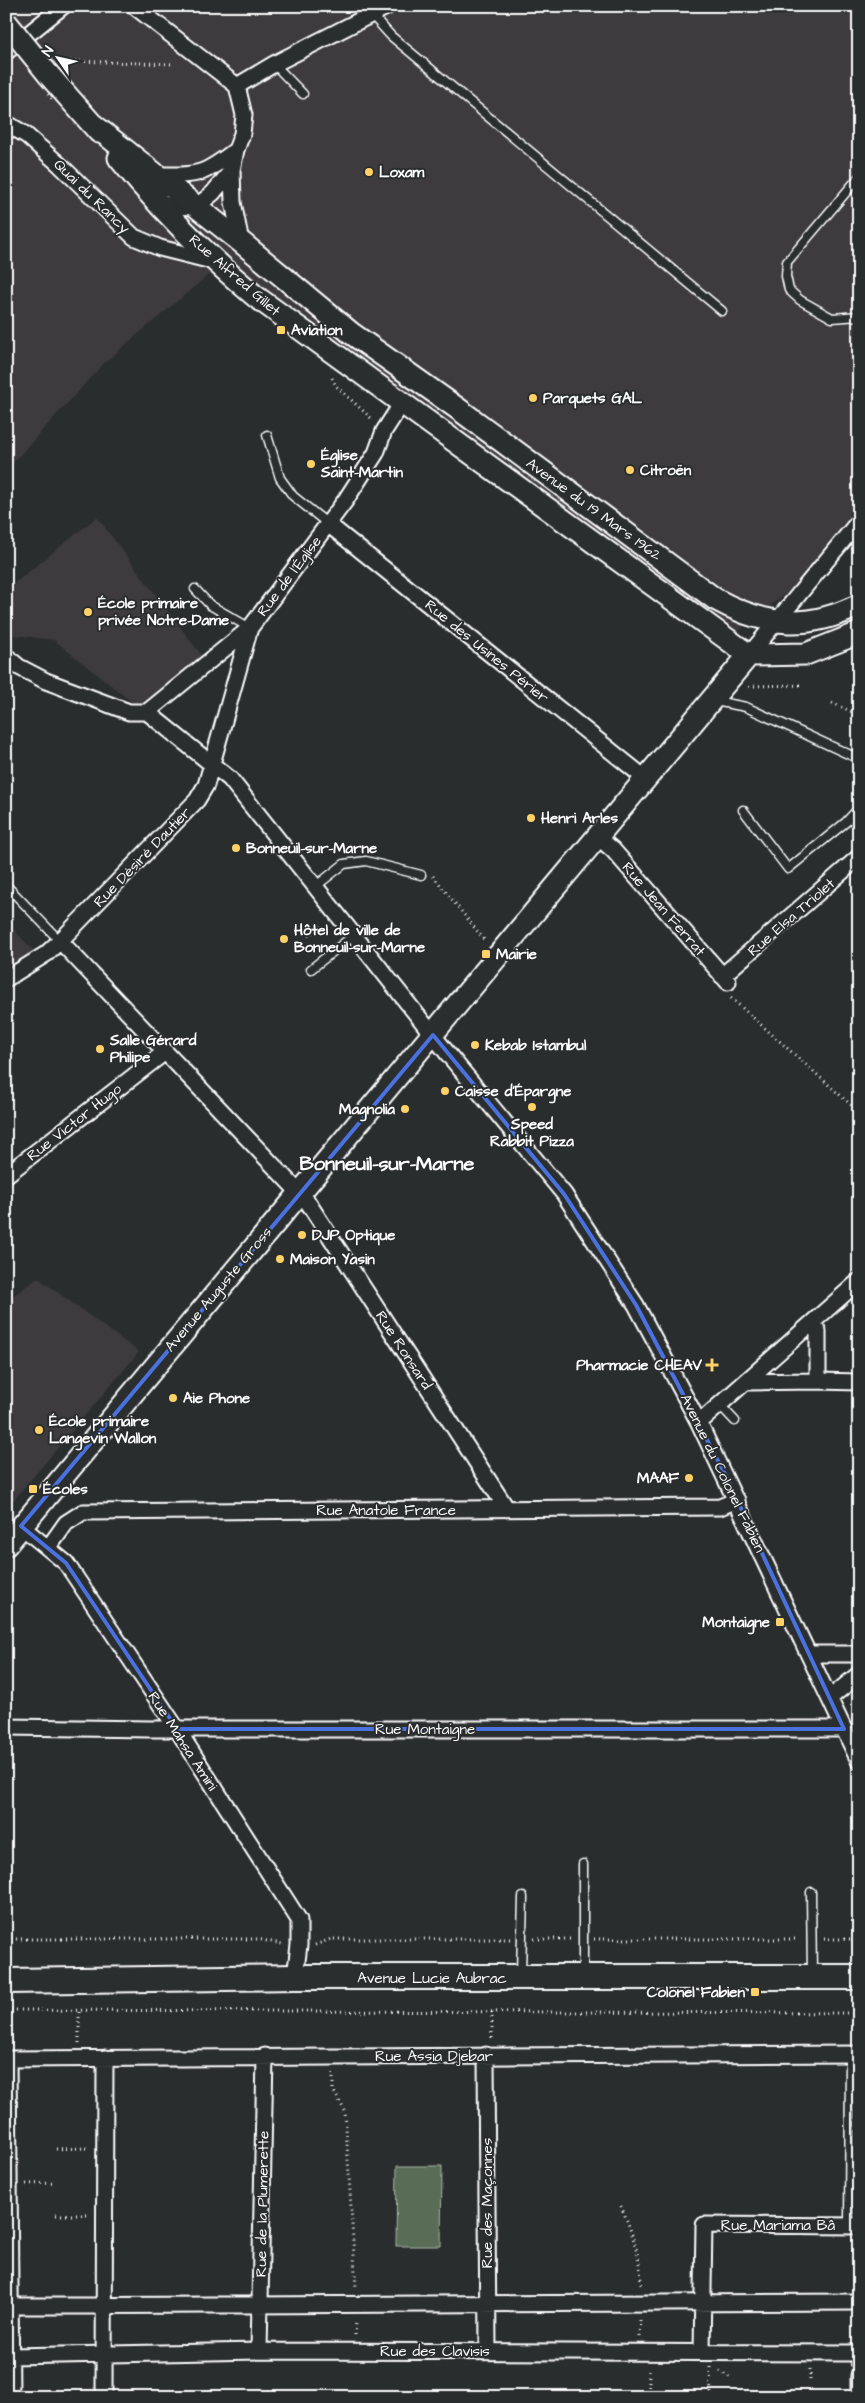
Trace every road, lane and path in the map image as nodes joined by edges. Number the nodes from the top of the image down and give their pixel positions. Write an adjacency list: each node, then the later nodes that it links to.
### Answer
1 (64, 6): 6 (street)
2 (134, 6): 10 (street)
3 (388, 6): 4 (street)
4 (372, 14): 9 (street); 22 (lane)
5 (6, 22): 13 (main road, Rue Alfred Gillet, bridge)
6 (6, 52)
7 (70, 61): 8 (path)
8 (175, 64)
9 (274, 64): 10 (street); 11 (lane)
10 (237, 86): 14 (street)
11 (303, 94)
12 (6, 123): 21 (street, Quai du Rancy)
13 (91, 123): 16 (main road, Rue Alfred Gillet); 18 (main road, Rue Alfred Gillet)
14 (236, 150): 15 (street); 16 (street)
15 (232, 170): 19 (street); 20 (street)
16 (155, 175): 19 (main road, Rue Alfred Gillet)
17 (859, 177): 23 (lane)
18 (154, 202): 19 (street); 21 (main road, Rue Alfred Gillet)
19 (196, 207): 20 (main road, Rue Alfred Gillet)
20 (241, 242): 24 (main road, Rue Alfred Gillet)
21 (214, 261): 25 (main road, Rue Alfred Gillet)
22 (722, 311)
23 (859, 316)
24 (420, 382): 31 (main road, Avenue du 19 Mars 1962)
25 (402, 403): 28 (street, Rue de l'Église); 34 (main road, Avenue du 19 Mars 1962)
26 (267, 435): 28 (lane)
27 (859, 521): 31 (street)
28 (328, 524): 32 (street, Rue de l'Église); 44 (street, Rue des Usines Périer)
29 (195, 589): 32 (lane)
30 (859, 605): 31 (main road, Avenue du 19 Mars 1962)
31 (775, 622): 34 (street)
32 (250, 628): 40 (street); 43 (street, Rue de l'Église)
33 (859, 633): 34 (main road)
34 (749, 654): 38 (main road, Avenue Auguste Gross)
35 (6, 656): 40 (street)
36 (803, 685): 37 (path)
37 (747, 686)
38 (711, 700): 42 (lane); 44 (main road, Avenue Auguste Gross)
39 (832, 703): 41 (path)
40 (147, 712): 43 (street, Avenue du Colonel Fabien)
41 (859, 715)
42 (859, 759)
43 (212, 766): 51 (street, Avenue du Colonel Fabien); 55 (street, Rue Désiré Dautier)
44 (646, 778): 47 (main road, Avenue Auguste Gross)
45 (859, 808): 46 (lane)
46 (743, 810)
47 (598, 836): 59 (street, Rue Jean Ferrat); 60 (main road, Avenue Auguste Gross)
48 (859, 858): 59 (street, Rue Elsa Triolet)
49 (421, 875): 51 (lane); 56 (path)
50 (6, 884): 55 (lane)
51 (316, 886): 53 (street, Avenue du Colonel Fabien)
52 (324, 924): 54 (path)
53 (354, 935): 57 (lane); 60 (street, Avenue du Colonel Fabien)
54 (308, 936)
55 (60, 941): 58 (street, Rue Désiré Dautier); 61 (street, Rue Ronsard)
56 (486, 942)
57 (311, 969)
58 (6, 979)
59 (725, 979): 62 (path)
60 (433, 1035): 64 (main road, Avenue Auguste Gross); 72 (street, Avenue du Colonel Fabien)
61 (165, 1052): 63 (street, Rue Victor Hugo); 64 (street, Rue Ronsard)
62 (859, 1112)
63 (6, 1175)
64 (299, 1191): 74 (street, Rue Ronsard); 75 (main road, Avenue Auguste Gross)
65 (859, 1281): 66 (street)
66 (812, 1323): 67 (street); 68 (street)
67 (818, 1381): 68 (street); 69 (street)
68 (747, 1382): 70 (street)
69 (859, 1382)
70 (720, 1405): 71 (lane); 72 (street)
71 (735, 1421)
72 (700, 1423): 73 (street, Avenue du Colonel Fabien)
73 (737, 1500): 74 (street, Rue Anatole France); 78 (street, Avenue du Colonel Fabien)
74 (507, 1509): 77 (street, Rue Anatole France)
75 (22, 1526): 76 (main road, Avenue Auguste Gross); 77 (street, Rue Mahsa Amini)
76 (6, 1545)
77 (49, 1547): 83 (street, Rue Mahsa Amini)
78 (810, 1654): 79 (street); 81 (street, Avenue du Colonel Fabien)
79 (859, 1654)
80 (859, 1674): 81 (street)
81 (830, 1698): 84 (street, Avenue du Colonel Fabien)
82 (6, 1727): 83 (street, Rue Montaigne)
83 (177, 1729): 84 (street, Rue Montaigne); 92 (street, Rue Mahsa Amini)
84 (844, 1729): 85 (street, Avenue du Colonel Fabien)
85 (859, 1761)
86 (582, 1864): 94 (lane)
87 (811, 1892): 95 (lane)
88 (523, 1897): 93 (lane)
89 (6, 1939): 90 (path)
90 (289, 1945)
91 (859, 1977): 95 (main road, Avenue Lucie Aubrac)
92 (295, 1978): 93 (main road, Avenue Lucie Aubrac); 96 (main road, Avenue Lucie Aubrac)
93 (521, 1978): 94 (main road, Avenue Lucie Aubrac)
94 (583, 1978): 95 (main road, Avenue Lucie Aubrac)
95 (812, 1978)
96 (6, 1981)
97 (6, 2010): 98 (path)
98 (79, 2011): 99 (path); 106 (path)
99 (492, 2012): 100 (path); 104 (path)
100 (859, 2013)
101 (854, 2054): 104 (street, Rue Assia Djebar); 114 (lane)
102 (265, 2056): 103 (street, Rue Assia Djebar); 105 (street, Rue Assia Djebar); 121 (street, Rue de la Plumerette)
103 (333, 2056): 104 (street, Rue Assia Djebar); 118 (path)
104 (489, 2056): 119 (street, Rue des Maçonnes)
105 (105, 2058): 106 (street, Rue Assia Djebar); 107 (street)
106 (78, 2059): 110 (street, Rue Assia Djebar)
107 (105, 2148): 108 (path); 113 (street)
108 (56, 2150)
109 (56, 2183): 110 (path)
110 (10, 2184): 122 (street)
111 (621, 2206): 116 (path)
112 (56, 2215): 113 (path)
113 (105, 2215): 120 (street)
114 (854, 2226): 117 (street, Rue Mariama Bâ)
115 (859, 2302): 117 (street)
116 (641, 2303): 117 (street); 119 (street); 126 (path)
117 (703, 2303): 127 (street, Rue Mariama Bâ)
118 (356, 2304): 119 (street); 121 (street); 124 (path)
119 (488, 2304): 125 (street, Rue des Maçonnes)
120 (104, 2305): 121 (street); 122 (street); 129 (street)
121 (260, 2305): 123 (street, Rue de la Plumerette)
122 (12, 2306): 130 (street)
123 (259, 2351): 124 (street, Rue des Clavisis); 129 (street, Rue des Clavisis)
124 (355, 2351): 125 (street, Rue des Clavisis)
125 (488, 2351): 126 (street, Rue des Clavisis)
126 (644, 2352): 127 (street, Rue des Clavisis); 137 (path)
127 (706, 2352): 128 (street, Rue des Clavisis); 132 (path)
128 (859, 2353): 131 (street)
129 (104, 2354): 130 (street, Rue des Clavisis); 136 (street)
130 (11, 2356): 135 (street)
131 (859, 2362)
132 (710, 2368): 134 (path); 138 (path)
133 (859, 2375): 139 (street)
134 (732, 2378)
135 (11, 2397)
136 (104, 2397)
137 (648, 2397)
138 (710, 2397)
139 (859, 2397)

